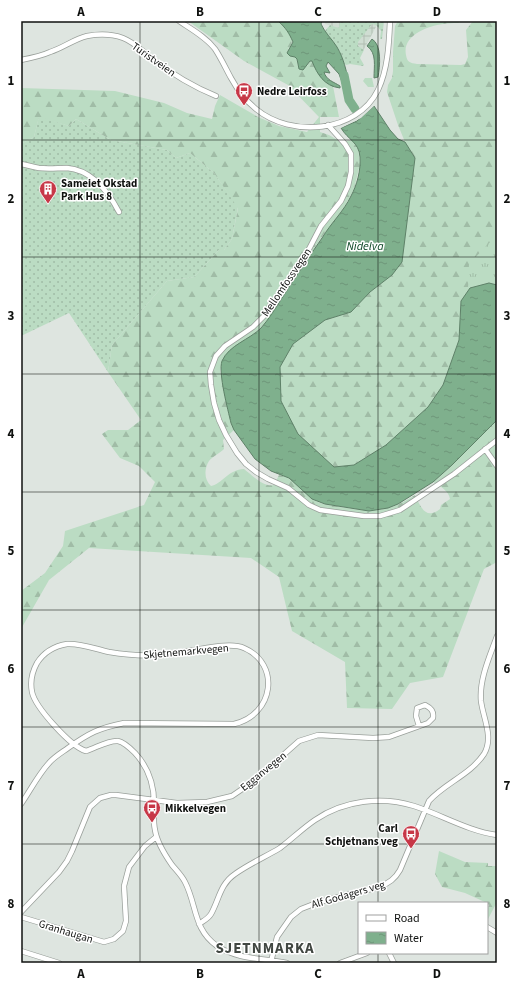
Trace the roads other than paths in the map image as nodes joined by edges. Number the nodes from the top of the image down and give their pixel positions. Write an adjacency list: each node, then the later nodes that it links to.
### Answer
1 (179, 21): 5 (street)
2 (390, 21): 5 (street)
3 (21, 60): 4 (street, Turistveien)
4 (216, 96)
5 (328, 125): 9 (street, Mellomfossvegen)
6 (21, 164): 7 (street)
7 (119, 212)
8 (497, 440): 9 (street, Mellomfossvegen)
9 (485, 449): 10 (street)
10 (497, 466)
11 (497, 636): 16 (street, Alf Godagers veg)
12 (419, 726): 12 (street, Egganvegen); 14 (street, Egganvegen)
13 (73, 744): 13 (street, Skjetnemarkvegen); 14 (street); 15 (street, Skjetnemarkvegen)
14 (154, 800): 18 (street); 19 (street, Egganvegen)
15 (21, 804)
16 (425, 810): 17 (street); 21 (street); 27 (street, Alf Godagers veg)
17 (497, 834)
18 (156, 837): 20 (street, Granhaugan); 21 (street)
19 (21, 912)
20 (21, 917)
21 (199, 924): 27 (street)
22 (488, 928): 23 (street)
23 (497, 933)
24 (21, 952): 28 (street)
25 (364, 954): 30 (street)
26 (390, 954): 31 (street)
27 (271, 962): 29 (street)
28 (59, 963)
29 (287, 963)
30 (340, 963)
31 (394, 963)

